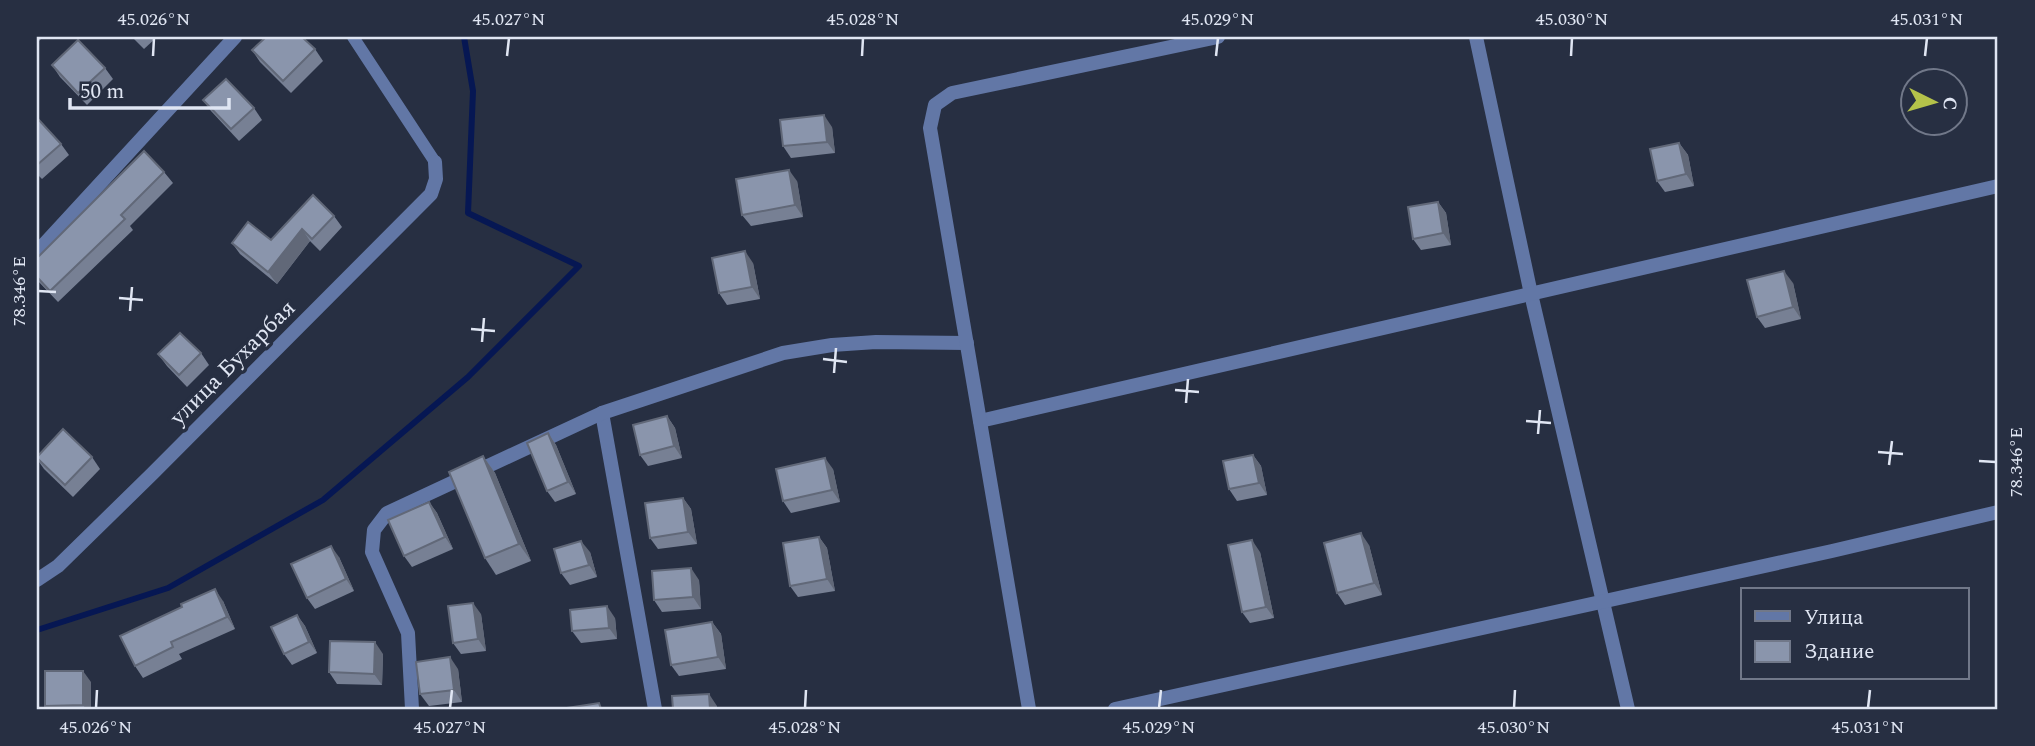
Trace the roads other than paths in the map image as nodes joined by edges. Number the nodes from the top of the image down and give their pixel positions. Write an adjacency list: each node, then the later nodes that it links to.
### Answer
1 (235, 37): 7 (street)
2 (353, 37): 5 (lane)
3 (1218, 37): 9 (street)
4 (1476, 37): 8 (street)
5 (435, 162): 13 (street, улица Бухарбая)
6 (1998, 186): 8 (street)
7 (37, 252)
8 (1531, 294): 11 (street); 14 (street)
9 (967, 343): 10 (street); 11 (street)
10 (602, 412): 15 (street); 16 (street)
11 (980, 421): 17 (street)
12 (1998, 512): 14 (street)
13 (37, 580)
14 (1603, 601): 18 (street); 19 (street)
15 (412, 709)
16 (655, 709)
17 (1028, 709)
18 (1115, 709)
19 (1628, 709)

